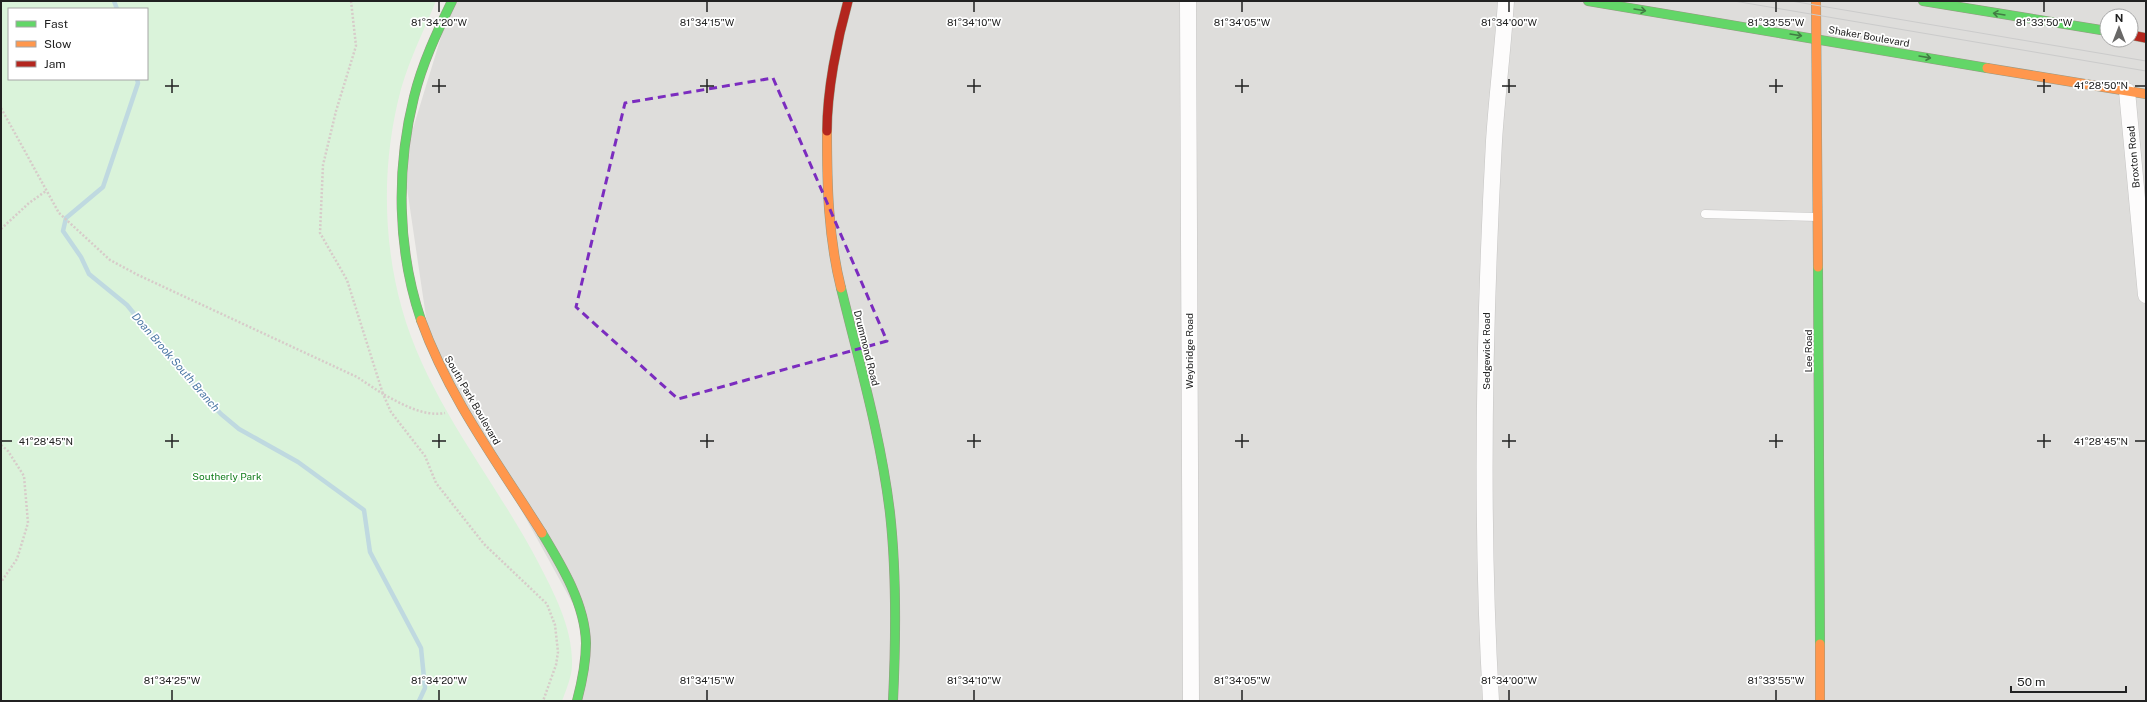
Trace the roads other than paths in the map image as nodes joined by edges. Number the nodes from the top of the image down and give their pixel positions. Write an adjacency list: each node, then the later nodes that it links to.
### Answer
1 (452, 1): 15 (main road, South Park Boulevard)
2 (848, 1): 16 (main road, Drummond Road)
3 (1188, 1): 17 (street, Weybridge Road)
4 (1506, 1): 18 (street, Sedgewick Road)
5 (1588, 1): 9 (main road, Shaker Boulevard, one-way to 9)
6 (1816, 1): 9 (main road, Lee Road)
7 (1923, 1): 8 (main road, one-way to 7)
8 (2099, 30)
9 (1817, 39): 10 (main road, Shaker Boulevard, one-way to 10); 13 (main road, Lee Road)
10 (2128, 91): 11 (main road, Shaker Boulevard); 14 (street, Broxton Road)
11 (2146, 94)
12 (1705, 214): 13 (lane)
13 (1818, 217): 19 (main road, Lee Road)
14 (2146, 294)
15 (577, 701)
16 (893, 701)
17 (1191, 701)
18 (1491, 701)
19 (1820, 701)

